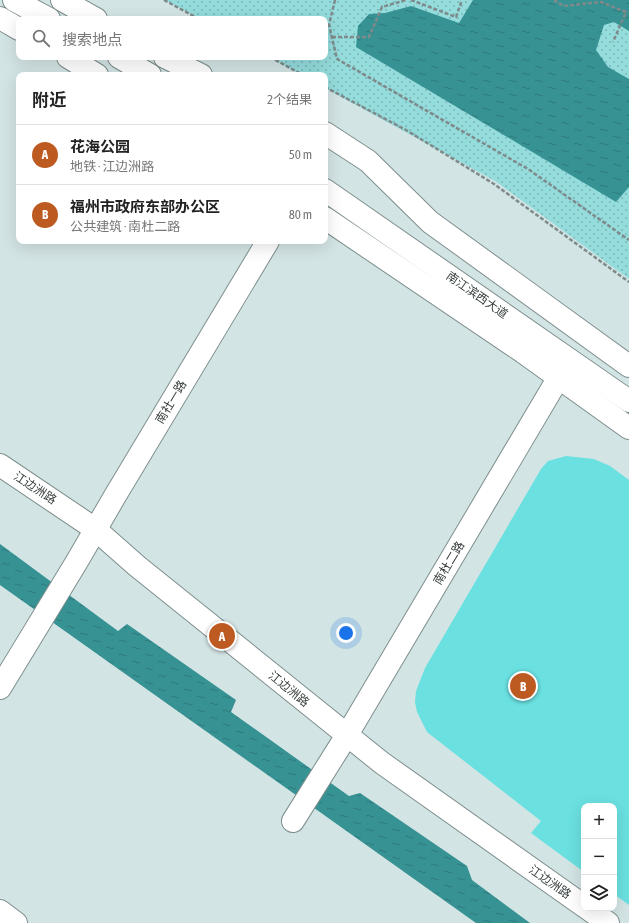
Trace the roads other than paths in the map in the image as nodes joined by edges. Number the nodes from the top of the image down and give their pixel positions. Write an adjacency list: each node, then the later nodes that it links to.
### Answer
1 (14, 0): 3 (street)
2 (62, 0): 4 (street)
3 (43, 16)
4 (91, 16)
5 (0, 18): 6 (street)
6 (16, 27)
7 (73, 60): 10 (street)
8 (124, 60): 11 (street)
9 (171, 60): 12 (street)
10 (92, 72)
11 (145, 72)
12 (195, 72)
13 (328, 135): 17 (street)
14 (328, 192): 18 (street, 南江滨西大道)
15 (328, 220): 18 (street, 南江滨西大道)
16 (266, 244): 22 (street, 南社一路)
17 (629, 366)
18 (564, 369): 19 (street, 南江滨西大道); 20 (street, 南江滨西大道); 24 (street, 南杜二路)
19 (629, 401)
20 (629, 428)
21 (0, 465): 22 (street, 江边洲路)
22 (95, 529): 23 (street, 南社一路); 24 (street, 江边洲路)
23 (0, 688)
24 (347, 735): 25 (street, 南杜二路); 26 (street, 江边洲路)
25 (292, 821)
26 (581, 904)
27 (0, 911): 29 (street)
28 (591, 911): 30 (street)
29 (16, 923)
30 (608, 923)

